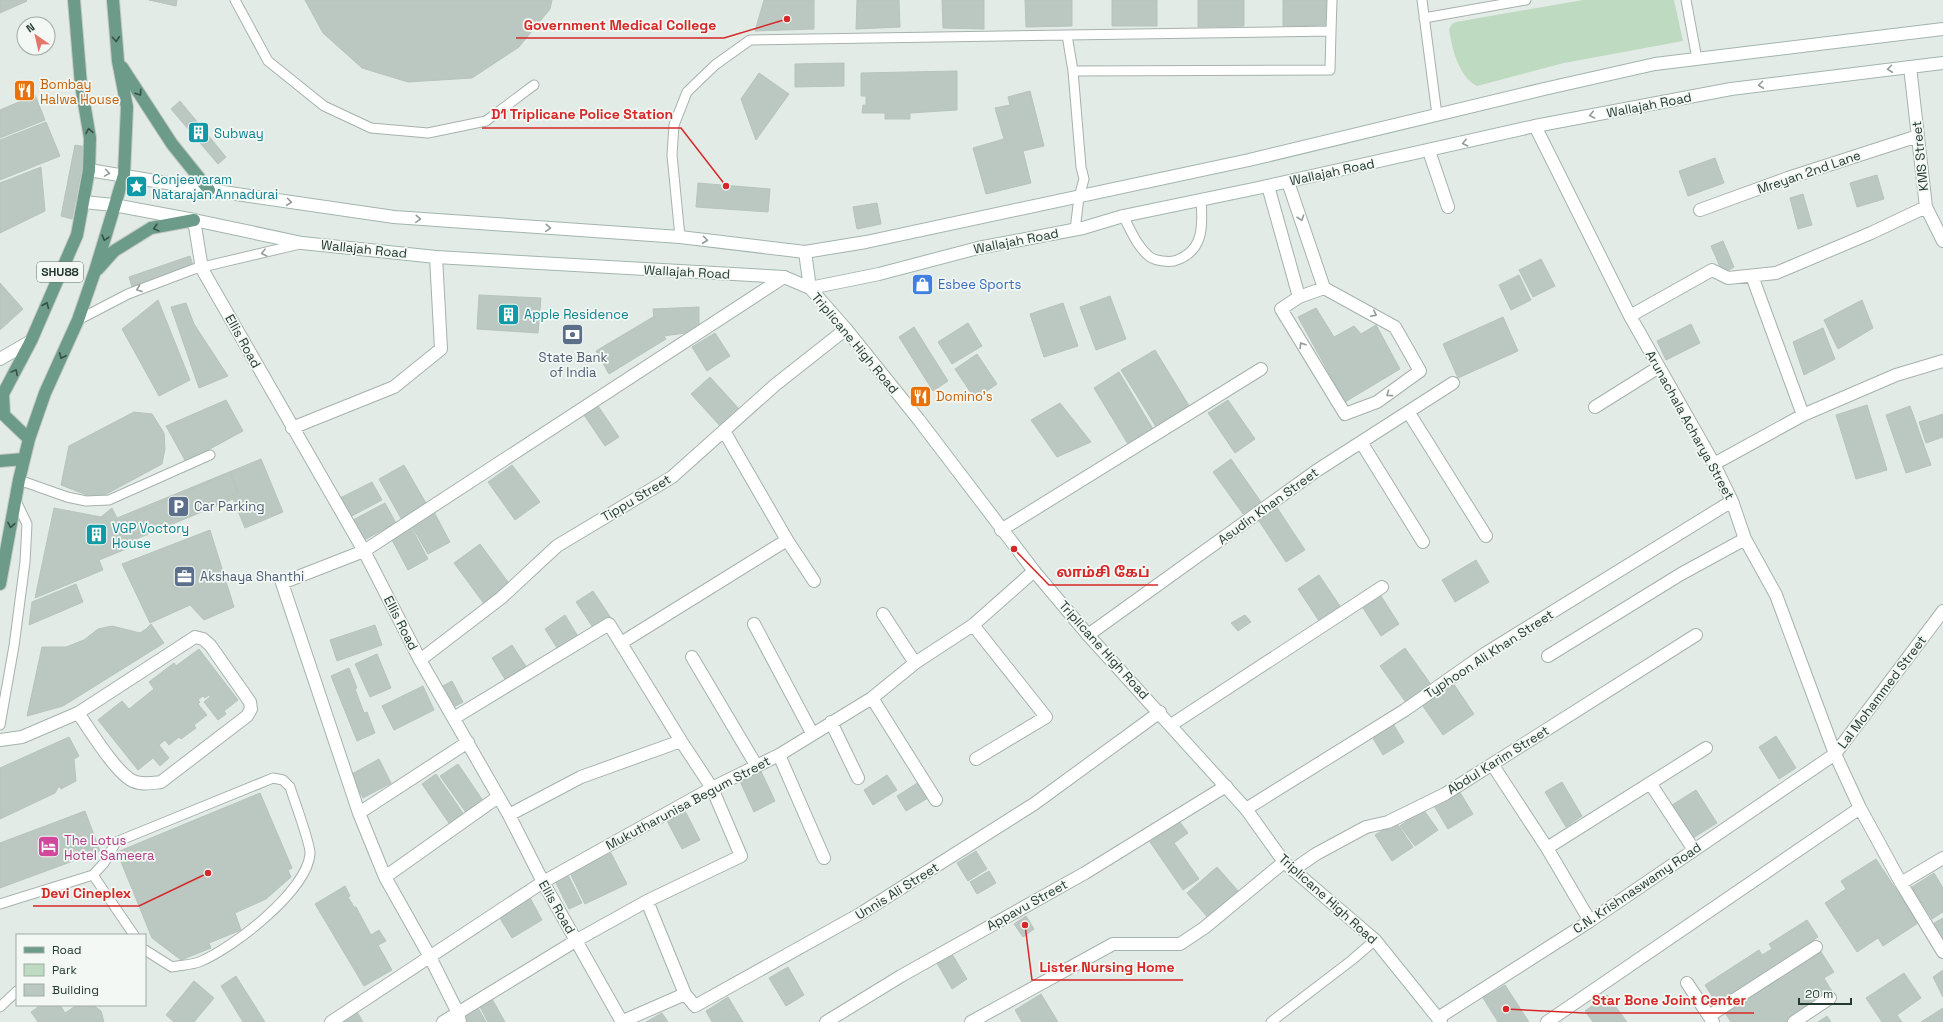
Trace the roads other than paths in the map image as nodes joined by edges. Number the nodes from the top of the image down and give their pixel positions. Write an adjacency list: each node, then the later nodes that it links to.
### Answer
1 (74, 0): 22 (main road, SHU88, one-way to 1)
2 (113, 0): 13 (main road, SHU88, one-way to 13)
3 (235, 0): 17 (lane)
4 (1332, 0): 10 (lane)
5 (1422, 0): 8 (lane)
6 (1526, 0): 8 (lane)
7 (1686, 0): 12 (lane)
8 (1424, 18): 18 (lane)
9 (1943, 29): 12 (street)
10 (1332, 31): 11 (lane); 16 (lane)
11 (1067, 35): 16 (lane); 37 (lane)
12 (1697, 59): 18 (street)
13 (118, 61): 23 (main road, SHU88); 26 (main road, one-way to 26)
14 (1943, 63): 15 (street, Wallajah Road)
15 (1910, 67): 19 (street, Wallajah Road, one-way to 19); 20 (street, KMS Street)
16 (1073, 71): 27 (lane)
17 (534, 85)
18 (1438, 115): 27 (street)
19 (1535, 126): 21 (street, Wallajah Road, one-way to 21); 49 (street, Arunachala Acharya Street)
20 (1918, 136): 32 (street, KMS Street); 33 (street, Mreyan 2nd Lane)
21 (1428, 151): 24 (street, Wallajah Road); 31 (street)
22 (89, 170): 23 (street, one-way to 23); 29 (main road, SHU88)
23 (124, 175): 26 (street); 30 (main road, SHU88)
24 (1288, 182): 25 (street, Wallajah Road); 47 (street, one-way to 47)
25 (1268, 186): 28 (street, Wallajah Road); 48 (street)
26 (209, 190): 37 (street, one-way to 37)
27 (1079, 197): 36 (lane); 40 (street)
28 (1201, 200): 34 (street, Wallajah Road); 34 (lane)
29 (84, 202): 30 (street, Wallajah Road); 52 (main road, SHU88, one-way to 29)
30 (114, 205): 35 (street, Wallajah Road); 43 (main road, SHU88, one-way to 43)
31 (1448, 207)
32 (1926, 207): 38 (street, KMS Street); 44 (street)
33 (1700, 210)
34 (1123, 216): 36 (street, Wallajah Road)
35 (194, 220): 39 (street, Wallajah Road); 42 (street, Ellis Road); 43 (main road, one-way to 43)
36 (1075, 230): 46 (street, Wallajah Road)
37 (680, 237): 40 (street, one-way to 40)
38 (1943, 241)
39 (302, 243): 41 (street, Wallajah Road); 42 (lane, one-way to 42)
40 (805, 252): 46 (street, Triplicane High Road)
41 (436, 256): 45 (street, Wallajah Road); 61 (street)
42 (202, 268): 50 (lane, one-way to 50); 61 (street, Ellis Road)
43 (96, 271): 50 (main road, SHU88)
44 (1752, 276): 49 (street); 60 (street)
45 (784, 278): 46 (street, Wallajah Road); 77 (street)
46 (810, 288): 51 (street, Triplicane High Road)
47 (1324, 288): 48 (street); 48 (street, one-way to 48)
48 (1299, 297)
49 (1630, 316): 55 (street, Arunachala Acharya Street)
50 (78, 320): 63 (main road, SHU88, one-way to 63)
51 (846, 329): 62 (street, Tippu Street); 72 (street, Triplicane High Road)
52 (31, 341): 53 (street); 63 (main road, one-way to 52)
53 (0, 359)
54 (1943, 361): 60 (street)
55 (1659, 367): 58 (street); 68 (street, Arunachala Acharya Street)
56 (1261, 369): 72 (street)
57 (1453, 383): 59 (street, Asudin Khan Street)
58 (1595, 407)
59 (1409, 413): 64 (street, Asudin Khan Street); 73 (street)
60 (1803, 415): 68 (street)
61 (292, 428): 77 (street, Ellis Road)
62 (724, 431): 75 (street); 91 (street, Tippu Street)
63 (29, 439): 66 (main road, SHU88)
64 (1362, 442): 76 (street); 86 (street, Asudin Khan Street)
65 (210, 455): 69 (lane)
66 (24, 459): 67 (main road); 69 (main road, SHU88)
67 (0, 461)
68 (1714, 464): 71 (street, Arunachala Acharya Street)
69 (19, 480): 70 (main road, SHU88)
70 (15, 500): 80 (main road, SHU88, one-way to 80); 98 (lane)
71 (1732, 501): 74 (street, Arunachala Acharya Street); 117 (street, Typhoon Ali Khan Street)
72 (1001, 530): 78 (street, Triplicane High Road)
73 (1486, 536)
74 (1745, 539): 89 (street); 105 (street, Arunachala Acharya Street)
75 (787, 540): 79 (street); 88 (street)
76 (1423, 542)
77 (364, 551): 91 (street, Ellis Road); 118 (street)
78 (1034, 571): 85 (street, Mukutharunisa Begum Street); 86 (street, Triplicane High Road)
79 (814, 581)
80 (0, 584)
81 (1382, 587): 99 (street)
82 (883, 614): 92 (street)
83 (1941, 618): 105 (street, Lal Mohammed Street)
84 (754, 624): 100 (street)
85 (973, 625): 92 (street, Mukutharunisa Begum Street); 107 (street)
86 (1088, 635): 94 (street, Triplicane High Road)
87 (1696, 635): 108 (street, Abdul Karim Street)
88 (621, 643): 96 (street); 102 (street)
89 (1548, 656)
90 (692, 657): 109 (street)
91 (420, 660): 96 (street, Ellis Road)
92 (915, 663): 93 (street, Mukutharunisa Begum Street)
93 (872, 698): 97 (street, Mukutharunisa Begum Street); 115 (street)
94 (1160, 712): 99 (street, Triplicane High Road); 141 (street, Unnis Ali Street)
95 (78, 713): 95 (street); 101 (street)
96 (454, 718): 103 (street, Ellis Road)
97 (831, 722): 100 (street, Mukutharunisa Begum Street); 110 (street)
98 (0, 725)
99 (1171, 725): 112 (street, Triplicane High Road)
100 (812, 733): 106 (street, Mukutharunisa Begum Street)
101 (0, 740)
102 (681, 741): 113 (street); 119 (street)
103 (468, 742): 114 (street, Ellis Road); 118 (street)
104 (1706, 748): 111 (street)
105 (1835, 754): 116 (street, Arunachala Acharya Street); 121 (street, C.N. Krishnaswamy Road)
106 (779, 755): 109 (street, Mukutharunisa Begum Street); 122 (street)
107 (976, 759)
108 (1492, 764): 120 (street); 124 (street, Abdul Karim Street)
109 (756, 765): 113 (street, Mukutharunisa Begum Street)
110 (858, 778)
111 (1650, 783): 120 (street); 121 (street)
112 (1226, 786): 117 (street, Triplicane High Road); 150 (street, Appavu Street)
113 (712, 788): 127 (street, Mukutharunisa Begum Street); 129 (street)
114 (498, 797): 119 (street, Ellis Road); 126 (street)
115 (936, 800)
116 (1860, 808): 128 (street, Arunachala Acharya Street); 153 (street)
117 (1246, 809): 124 (street, Triplicane High Road)
118 (359, 813): 126 (street)
119 (509, 815): 127 (street, Ellis Road)
120 (1547, 848): 131 (street)
121 (1694, 850): 131 (street, C.N. Krishnaswamy Road)
122 (824, 858)
123 (1943, 858): 128 (street)
124 (1288, 866): 134 (street, Triplicane High Road); 151 (street, Abdul Karim Street)
125 (93, 875): 130 (lane); 132 (lane); 136 (lane)
126 (385, 877): 138 (street)
127 (543, 882): 133 (street, Ellis Road); 138 (street, Mukutharunisa Begum Street)
128 (1901, 883): 137 (street, Arunachala Acharya Street)
129 (647, 901): 133 (street); 141 (street)
130 (0, 904)
131 (1590, 921): 146 (street, C.N. Krishnaswamy Road)
132 (133, 934)
133 (577, 940): 144 (street); 149 (street, Ellis Road)
134 (1375, 940): 146 (street, Triplicane High Road); 152 (lane)
135 (1816, 947): 145 (street)
136 (146, 951)
137 (1943, 952)
138 (430, 957): 144 (street); 147 (street, Mukutharunisa Begum Street)
139 (1687, 983): 145 (street)
140 (16, 992): 143 (lane)
141 (685, 994): 149 (street)
142 (1830, 998): 154 (street)
143 (0, 1007)
144 (459, 1017): 148 (street)
145 (1711, 1019)
146 (1439, 1020)
147 (331, 1022)
148 (443, 1022)
149 (621, 1022)
150 (826, 1022)
151 (971, 1022)
152 (1271, 1022)
153 (1547, 1022)
154 (1794, 1022)

